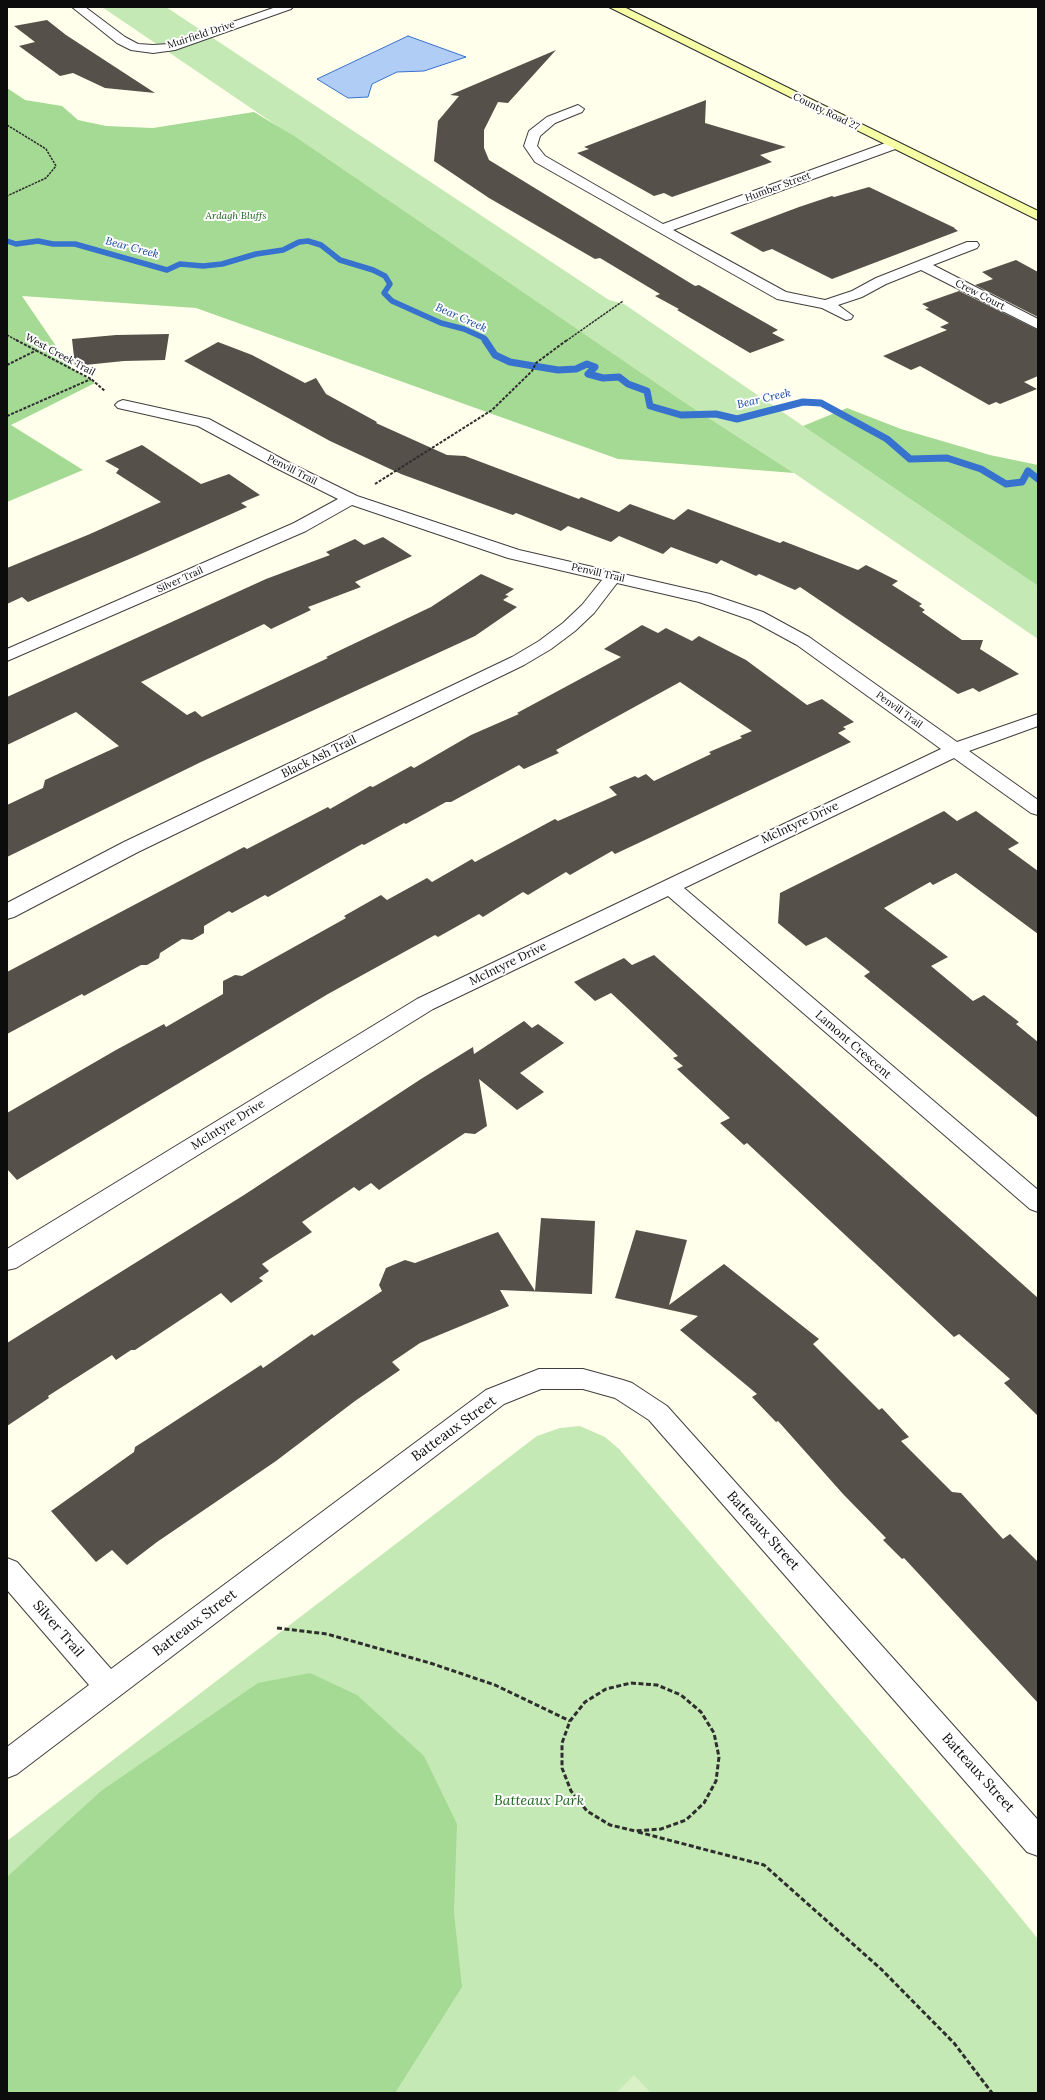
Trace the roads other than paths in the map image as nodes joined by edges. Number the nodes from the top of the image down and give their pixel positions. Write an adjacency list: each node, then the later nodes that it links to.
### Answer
1 (78, 7): 2 (street, Muirfield Drive)
2 (287, 7)
3 (615, 7): 5 (main road, County Road 27)
4 (578, 109): 7 (street)
5 (893, 145): 6 (main road, County Road 27); 7 (street, Humber Street)
6 (1038, 216)
7 (662, 229): 10 (street)
8 (972, 245): 9 (street)
9 (922, 265): 10 (street); 12 (street, Crew Court)
10 (826, 304): 11 (street)
11 (846, 316)
12 (1038, 325)
13 (123, 405): 14 (street, Penvill Trail)
14 (351, 499): 15 (street, Penvill Trail); 16 (street, Silver Trail)
15 (613, 577): 18 (street, Penvill Trail); 21 (street, Black Ash Trail)
16 (7, 656)
17 (1038, 720): 18 (street, McIntyre Drive)
18 (954, 750): 19 (street, Penvill Trail); 20 (street, McIntyre Drive)
19 (1038, 809)
20 (669, 886): 22 (street, Lamont Crescent); 23 (street, McIntyre Drive)
21 (7, 912)
22 (1038, 1203)
23 (7, 1261)
24 (7, 1570): 25 (street, Silver Trail)
25 (109, 1688): 26 (street, Batteaux Street); 27 (street, Batteaux Street)
26 (7, 1764)
27 (1038, 1842)

